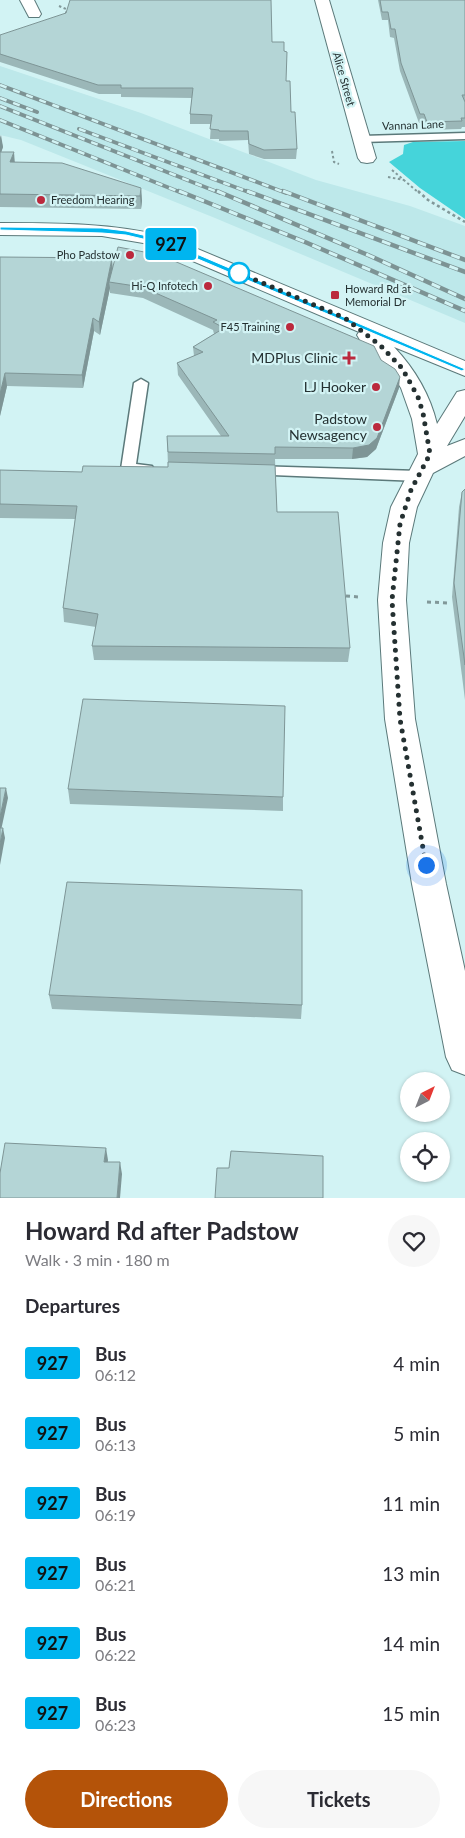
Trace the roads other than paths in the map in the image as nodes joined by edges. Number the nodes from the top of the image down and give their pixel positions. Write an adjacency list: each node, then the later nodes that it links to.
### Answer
1 (27, 0): 3 (street)
2 (322, 0): 5 (street, Alice Street)
3 (34, 14)
4 (465, 136): 5 (lane, Vannan Lane)
5 (362, 139): 6 (street, Alice Street)
6 (367, 158)
7 (0, 229): 8 (street)
8 (345, 318): 9 (street); 13 (street)
9 (465, 369)
10 (141, 383): 14 (lane)
11 (465, 397): 13 (street)
12 (465, 446): 13 (street)
13 (424, 466): 15 (lane); 16 (street)
14 (158, 469)
15 (235, 471)
16 (465, 1057)

